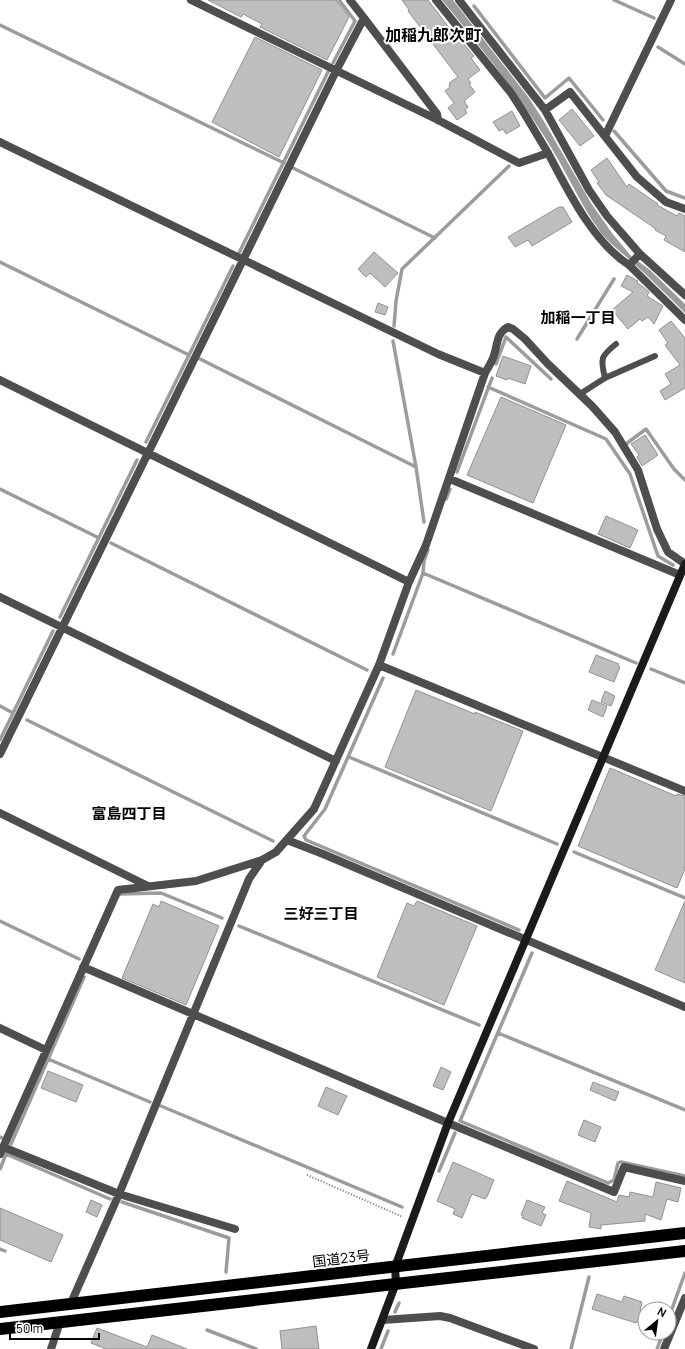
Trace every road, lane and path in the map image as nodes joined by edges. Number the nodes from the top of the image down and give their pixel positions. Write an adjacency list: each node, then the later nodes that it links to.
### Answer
1 (191, 0): 9 (street)
2 (350, 0): 8 (street)
3 (436, 0): 14 (street)
4 (459, 0): 7 (street)
5 (470, 0): 7 (street)
6 (671, 0): 12 (street)
7 (466, 9): 10 (street)
8 (364, 18): 9 (street); 11 (street)
9 (336, 71): 11 (street); 17 (street)
10 (545, 110): 12 (street); 16 (street)
11 (438, 120): 14 (street)
12 (605, 136): 15 (street)
13 (0, 142): 17 (street)
14 (548, 153): 16 (street)
15 (685, 209)
16 (634, 260): 18 (street); 19 (street)
17 (243, 261): 22 (street); 26 (street)
18 (685, 295)
19 (685, 320)
20 (616, 344): 23 (lane)
21 (655, 356): 23 (lane)
22 (485, 373): 25 (street); 27 (street)
23 (605, 378): 25 (lane)
24 (0, 380): 26 (street)
25 (580, 394): 28 (street)
26 (148, 453): 30 (street); 32 (street)
27 (450, 479): 29 (street); 30 (street)
28 (685, 564): 29 (street)
29 (680, 576): 35 (street)
30 (409, 582): 33 (street)
31 (0, 597): 32 (street)
32 (63, 628): 34 (street); 36 (street)
33 (378, 665): 35 (street); 36 (street)
34 (0, 754)
35 (604, 757): 37 (street); 42 (street)
36 (336, 761): 39 (street)
37 (685, 791)
38 (0, 813): 41 (street)
39 (287, 840): 40 (street); 42 (street)
40 (262, 860): 41 (street); 45 (street)
41 (149, 887): 43 (street)
42 (526, 940): 44 (street); 48 (street)
43 (83, 967): 45 (street); 47 (street)
44 (685, 1006)
45 (193, 1014): 48 (street); 52 (street)
46 (0, 1028): 47 (street)
47 (46, 1050): 49 (street)
48 (448, 1123): 51 (street); 53 (street)
49 (2, 1150): 52 (street)
50 (308, 1175): 53 (path)
51 (685, 1181)
52 (119, 1194): 54 (street); 60 (street)
53 (413, 1221): 57 (street)
54 (235, 1229)
55 (685, 1233): 57 (highway, 国道23号)
56 (685, 1251): 58 (highway)
57 (396, 1266): 58 (street); 60 (highway, 国道23号)
58 (396, 1283): 62 (street); 63 (highway)
59 (685, 1298): 68 (street)
60 (71, 1304): 61 (highway, 国道23号)
61 (0, 1312)
62 (383, 1320): 66 (street); 67 (street)
63 (60, 1322): 64 (highway); 65 (street)
64 (0, 1329)
65 (51, 1349)
66 (371, 1349)
67 (534, 1349)
68 (664, 1349)

